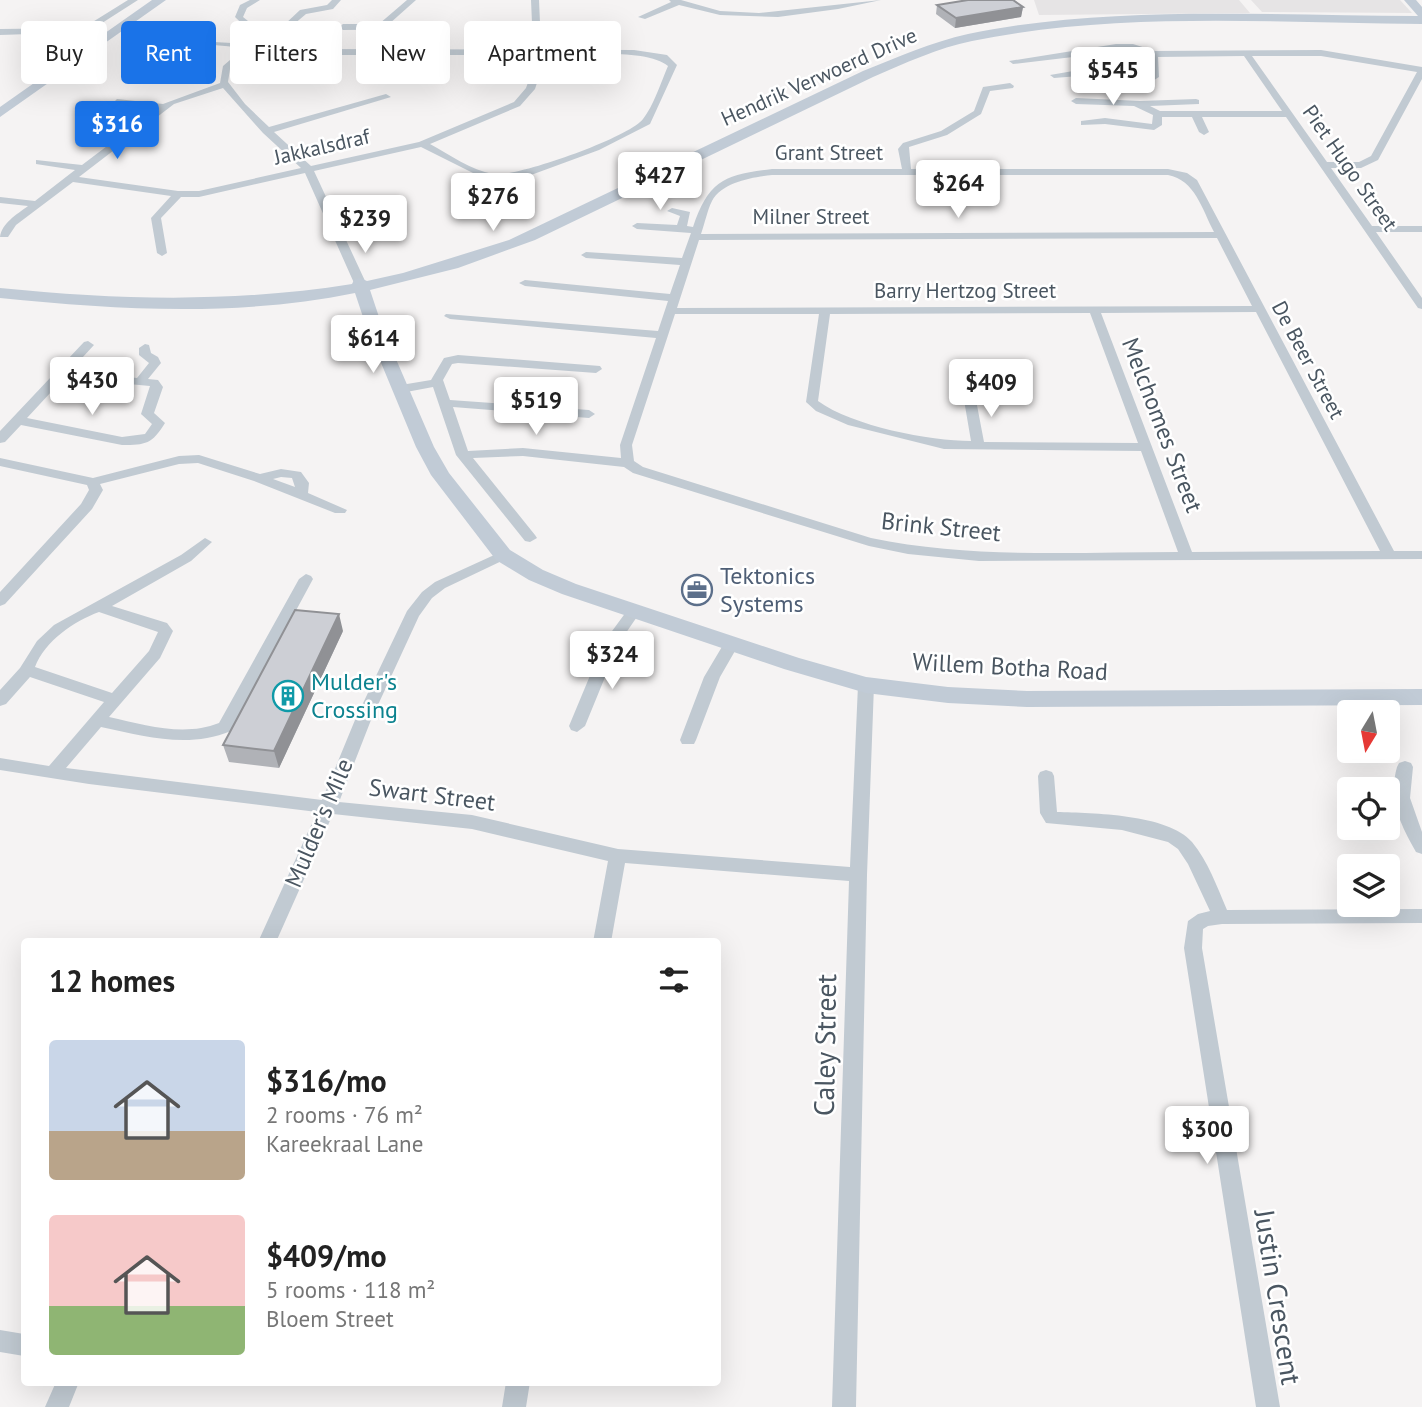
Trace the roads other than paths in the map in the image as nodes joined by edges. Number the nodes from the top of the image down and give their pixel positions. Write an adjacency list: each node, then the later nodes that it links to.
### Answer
1 (134, 0): 19 (street)
2 (160, 0): 38 (main road)
3 (256, 0): 13 (street)
4 (337, 0): 14 (street)
5 (412, 0): 15 (street)
6 (535, 0): 16 (street)
7 (877, 0): 10 (street)
8 (1410, 0): 11 (main road)
9 (676, 1): 10 (street); 12 (street)
10 (854, 2)
11 (1422, 17): 58 (main road, Hendrik Verwoerd Drive)
12 (642, 18)
13 (241, 21)
14 (293, 21)
15 (388, 21)
16 (536, 21)
17 (344, 27): 18 (street)
18 (356, 27)
19 (2, 39)
20 (342, 52): 21 (street)
21 (464, 52)
22 (1246, 53): 24 (street); 27 (street); 40 (street, Piet Hugo Street)
23 (621, 54): 45 (street)
24 (1154, 54): 25 (street); 28 (street)
25 (1013, 61)
26 (230, 65): 30 (street)
27 (1422, 70): 47 (street)
28 (1054, 75)
29 (532, 84): 45 (street, Jakkalsdraf)
30 (224, 85): 37 (street); 43 (street)
31 (1010, 86): 50 (street)
32 (386, 97): 43 (street)
33 (120, 101): 37 (street)
34 (1076, 101): 36 (street)
35 (1195, 102): 36 (street)
36 (1141, 104): 39 (street)
37 (164, 107): 48 (street)
38 (0, 113)
39 (1158, 114): 41 (street); 42 (street)
40 (1289, 114): 41 (street); 47 (street, Piet Hugo Street)
41 (1196, 115): 44 (street)
42 (1084, 124)
43 (267, 131): 49 (street)
44 (1205, 132)
45 (422, 144): 49 (street, Jakkalsdraf)
46 (39, 162): 48 (street)
47 (1324, 165): 60 (street, Piet Hugo Street)
48 (83, 168): 51 (street)
49 (309, 170): 53 (street, Jakkalsdraf); 69 (street)
50 (907, 172): 52 (street, Grant Street); 62 (street, Grant Street)
51 (69, 178): 53 (street, Jakkalsdraf); 55 (street)
52 (1193, 183): 64 (street, De Beer Street)
53 (178, 194): 65 (street)
54 (0, 200): 55 (street)
55 (36, 204): 63 (street)
56 (672, 211): 59 (street)
57 (637, 226): 59 (street, Milner Street)
58 (544, 229): 69 (main road, Hendrik Verwoerd Drive)
59 (681, 229): 62 (street, Milner Street)
60 (1368, 229): 61 (street); 73 (street, Piet Hugo Street)
61 (1422, 229)
62 (696, 233): 64 (street, Milner Street); 67 (street)
63 (4, 235)
64 (1221, 235): 76 (street, De Beer Street)
65 (162, 253)
66 (586, 254): 67 (street)
67 (686, 262): 74 (street)
68 (526, 283): 74 (street, Barry Hertzog Street)
69 (361, 286): 70 (main road, Hendrik Verwoerd Drive); 72 (main road, Hendrik Verwoerd Drive); 79 (main road, Willem Botha Road)
70 (0, 288)
71 (0, 293): 72 (main road, Hendrik Verwoerd Drive)
72 (299, 298): 79 (main road)
73 (1421, 303)
74 (672, 305): 77 (street, Barry Hertzog Street); 80 (street)
75 (1094, 309): 76 (street, Barry Hertzog Street); 77 (street, Barry Hertzog Street); 94 (street, Melchomes Street)
76 (1260, 309): 103 (street, De Beer Street)
77 (825, 310): 93 (street)
78 (450, 316): 80 (street)
79 (374, 329): 87 (main road, Willem Botha Road)
80 (662, 335): 97 (street)
81 (88, 345): 84 (street)
82 (145, 348): 85 (street)
83 (596, 369): 86 (street)
84 (61, 374): 85 (street); 91 (street)
85 (141, 380): 91 (street)
86 (437, 383): 87 (street); 89 (street)
87 (401, 389): 102 (main road, Willem Botha Road)
88 (970, 400): 93 (street)
89 (444, 403): 90 (street); 95 (street)
90 (589, 414)
91 (18, 420): 92 (street)
92 (0, 439)
93 (978, 445): 94 (street)
94 (1145, 447): 105 (street, Melchomes Street)
95 (463, 455): 97 (street, Brink Street); 100 (street)
96 (0, 461): 98 (street)
97 (628, 463): 105 (street, Brink Street)
98 (93, 482): 99 (street); 107 (street)
99 (340, 510)
100 (530, 538)
101 (205, 542): 108 (street)
102 (503, 555): 109 (main road, Willem Botha Road); 123 (street, Mulder's Mile)
103 (1389, 555): 104 (street, Brink Street); 105 (street, Brink Street)
104 (1422, 555)
105 (1187, 557)
106 (306, 579): 116 (street)
107 (0, 601)
108 (99, 607): 111 (street); 115 (street)
109 (634, 611): 110 (main road, Willem Botha Road); 117 (street)
110 (731, 644): 112 (main road, Willem Botha Road); 118 (street)
111 (27, 670): 114 (street); 115 (street)
112 (866, 685): 113 (main road, Willem Botha Road); 126 (street, Caley Street)
113 (1422, 697)
114 (0, 700)
115 (115, 700): 116 (street)
116 (96, 720): 121 (street)
117 (577, 726)
118 (688, 740)
119 (0, 764): 121 (street, Swart Street)
120 (1405, 767): 124 (street)
121 (52, 773): 123 (street, Swart Street)
122 (1046, 776): 128 (street)
123 (328, 807): 125 (street, Swart Street); 129 (street, Mulder's Mile)
124 (1422, 847)
125 (618, 856): 126 (street, Swart Street); 130 (street)
126 (858, 875): 137 (street, Caley Street)
127 (1422, 916): 128 (street, Justin Crescent)
128 (1222, 917): 138 (street, Justin Crescent)
129 (269, 938)
130 (603, 938)
131 (0, 1341): 132 (street)
132 (21, 1344)
133 (66, 1386): 135 (street)
134 (517, 1386): 136 (street)
135 (57, 1407)
136 (514, 1407)
137 (844, 1407)
138 (1268, 1407)

